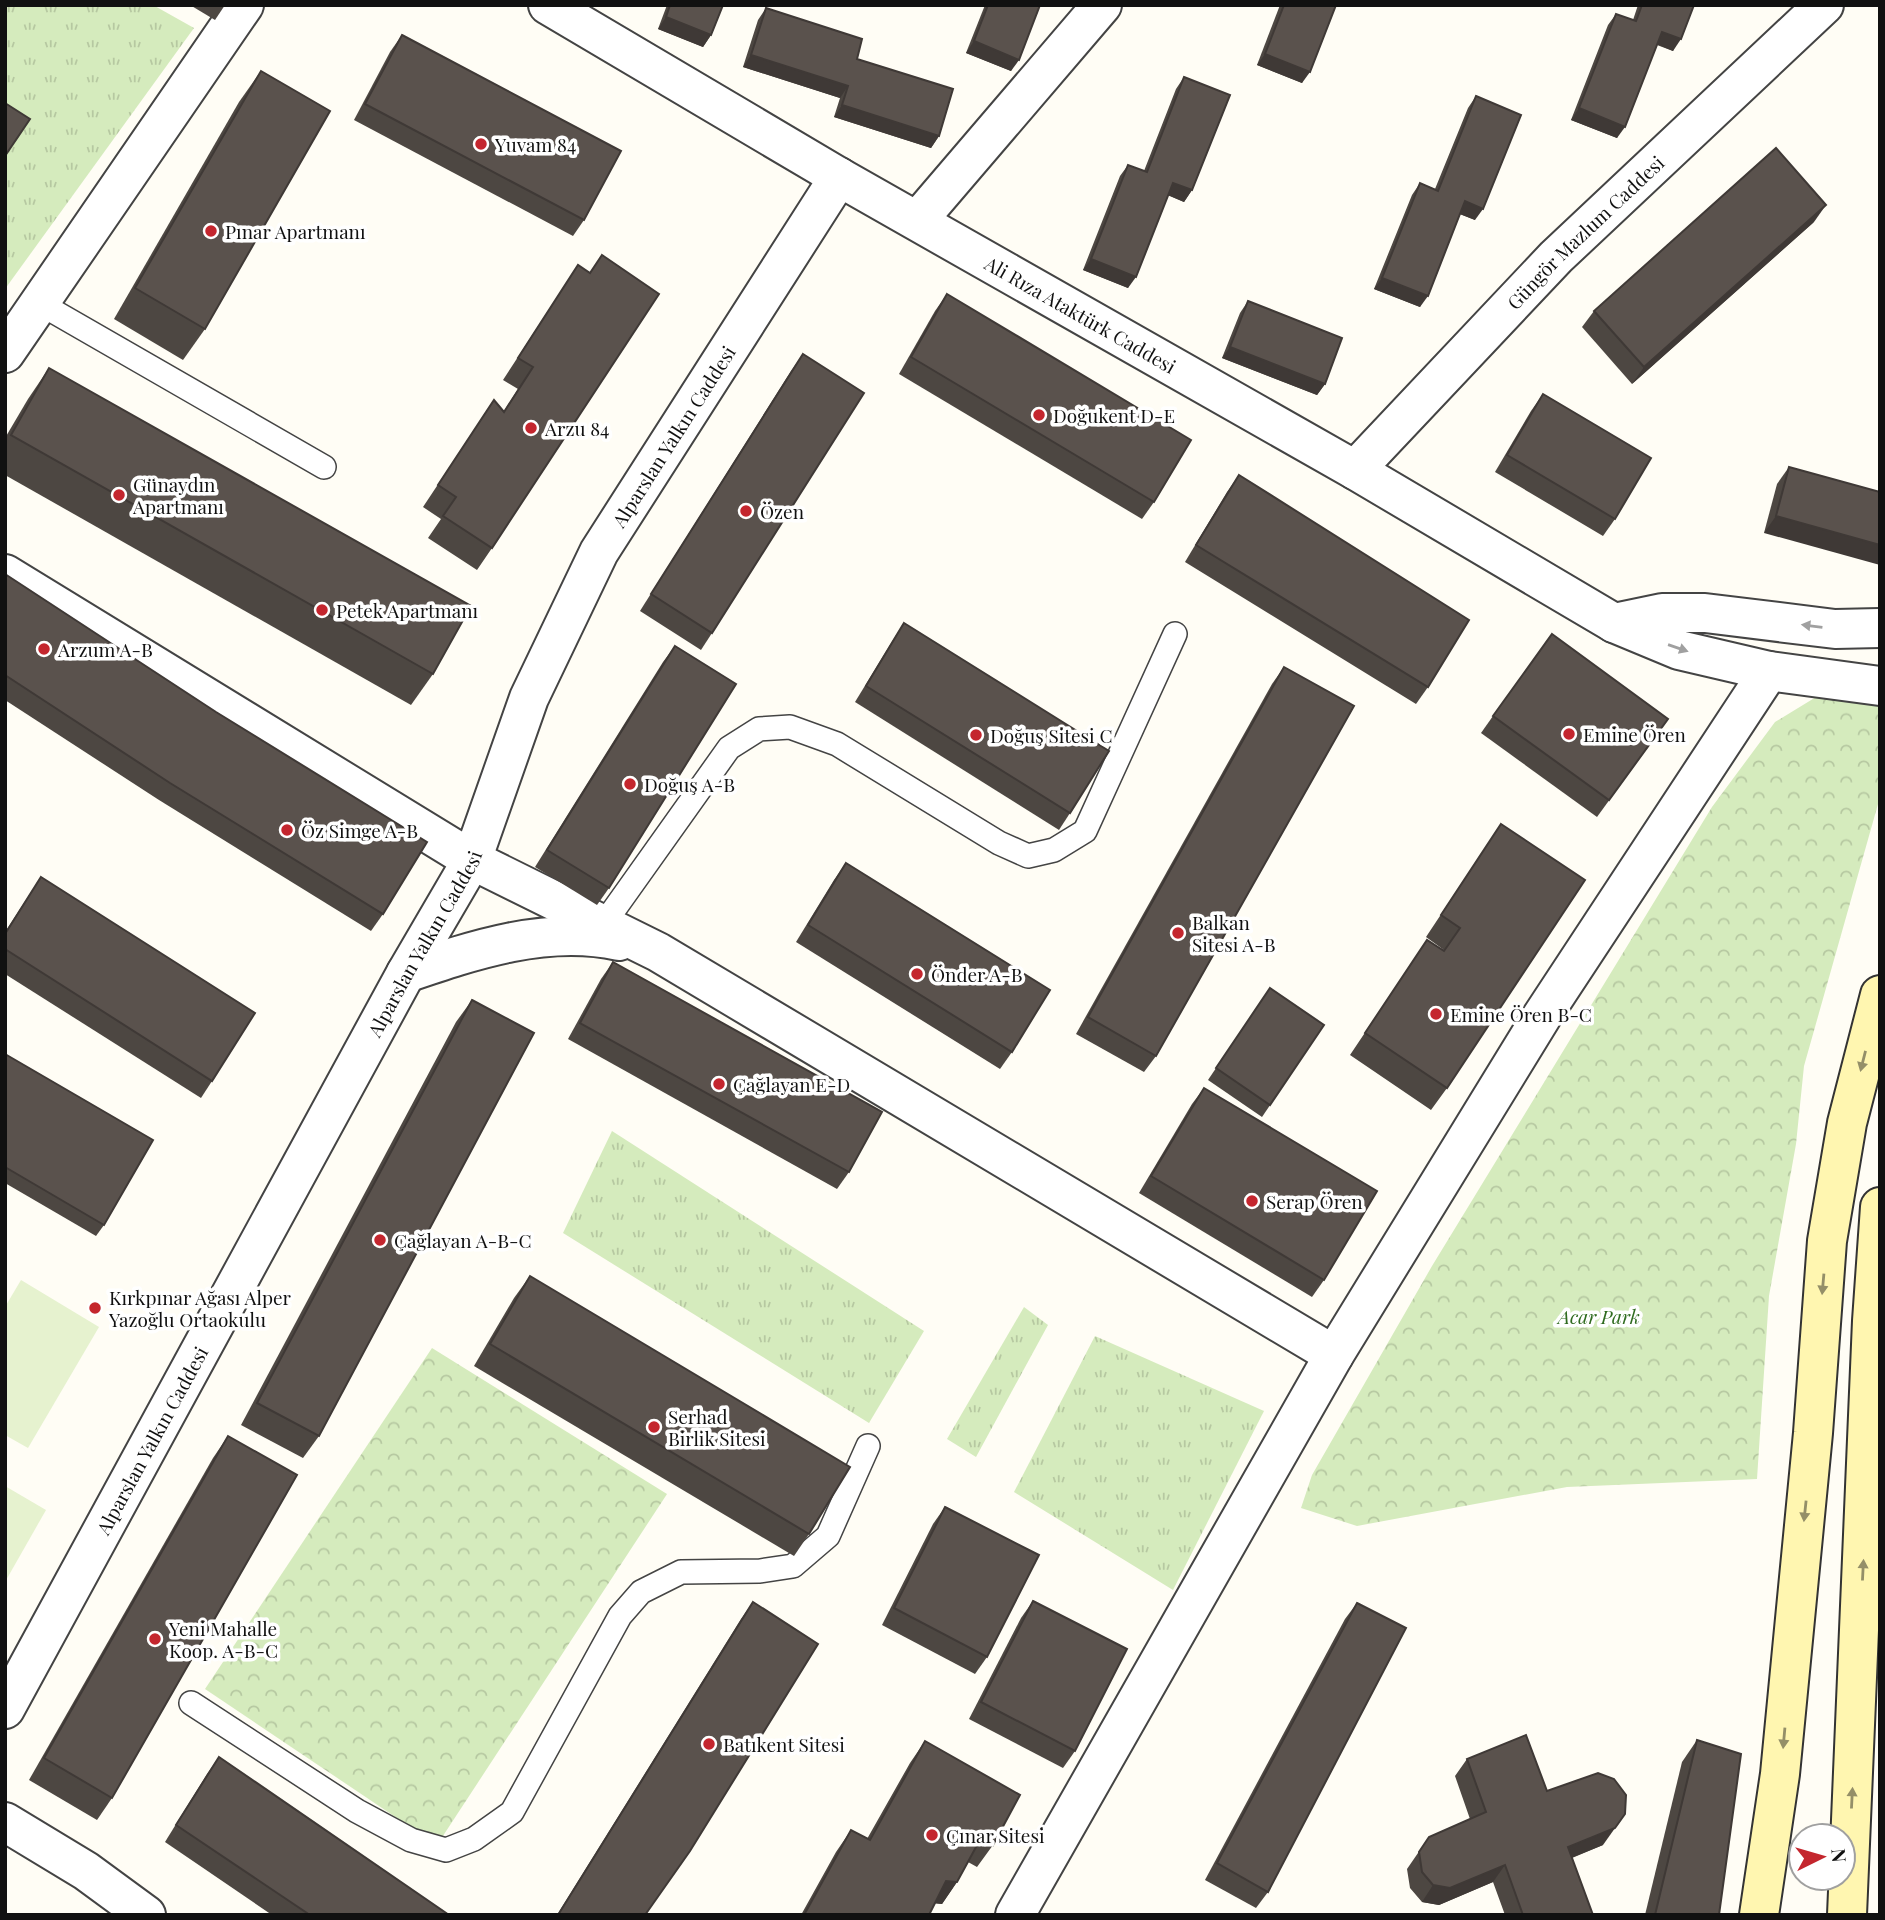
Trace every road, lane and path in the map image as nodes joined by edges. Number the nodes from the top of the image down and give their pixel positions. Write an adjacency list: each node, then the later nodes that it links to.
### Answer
1 (244, 5): 7 (street)
2 (548, 5): 5 (street, Ali Rıza Ataktürk Caddesi)
3 (1102, 5): 6 (street)
4 (1824, 5): 10 (street, Güngör Mazlum Caddesi)
5 (839, 177): 6 (street, Ali Rıza Ataktürk Caddesi); 17 (street, Alparslan Yalkın Caddesi)
6 (918, 220): 10 (street, Ali Rıza Ataktürk Caddesi)
7 (39, 303): 8 (street); 9 (lane)
8 (5, 353)
9 (324, 467)
10 (1355, 470): 12 (street, Ali Rıza Ataktürk Caddesi)
11 (5, 574): 17 (street)
12 (1615, 623): 13 (street, one-way to 12); 15 (street, Ali Rıza Ataktürk Caddesi, one-way to 15)
13 (1880, 628)
14 (1175, 634): 18 (lane)
15 (1769, 671): 16 (street, Ali Rıza Ataktürk Caddesi); 24 (street)
16 (1880, 686)
17 (472, 860): 18 (street); 20 (street, Alparslan Yalkın Caddesi)
18 (603, 925): 19 (street)
19 (658, 952): 20 (street); 24 (street)
20 (406, 973): 27 (street, Alparslan Yalkın Caddesi)
21 (1880, 995): 31 (main road, one-way to 31)
22 (1880, 1207): 23 (main road)
23 (1876, 1321): 32 (main road, one-way to 23)
24 (1334, 1355): 30 (street)
25 (868, 1446): 26 (lane)
26 (191, 1703)
27 (5, 1709)
28 (5, 1822): 29 (street)
29 (146, 1915)
30 (1015, 1915)
31 (1759, 1915)
32 (1847, 1915)

